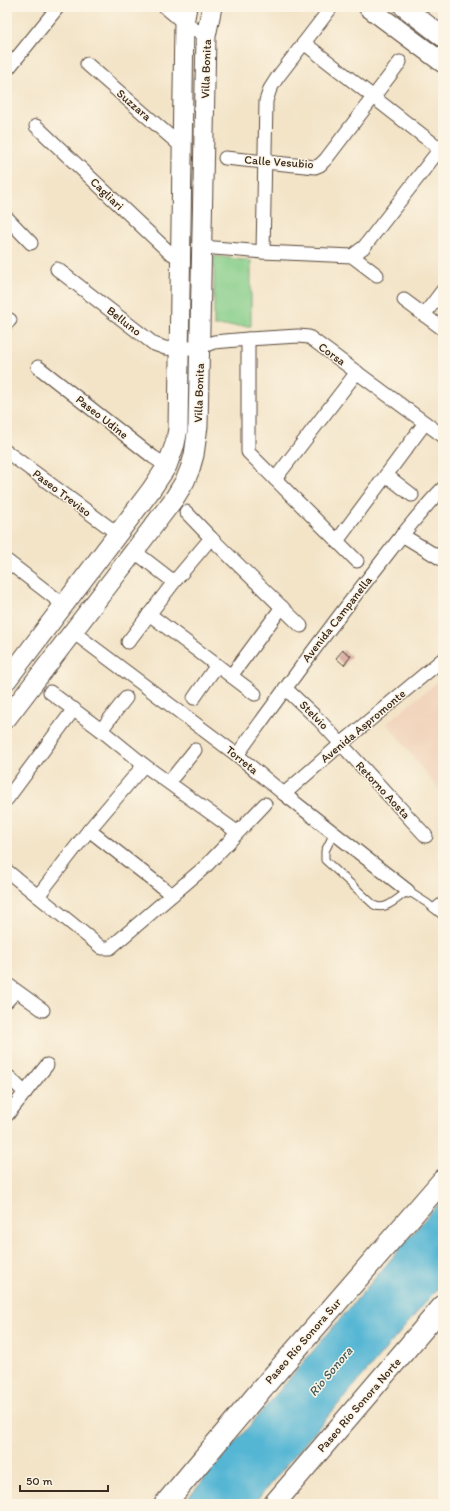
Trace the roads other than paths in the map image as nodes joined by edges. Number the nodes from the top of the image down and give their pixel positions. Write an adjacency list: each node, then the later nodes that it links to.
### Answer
1 (58, 7): 14 (street)
2 (166, 7): 7 (street)
3 (212, 7): 8 (street, Villa Bonita)
4 (368, 7): 12 (street)
5 (404, 7): 9 (street)
6 (330, 9): 10 (street)
7 (185, 15): 8 (street); 17 (street, Villa Bonita)
8 (206, 36): 23 (street, Villa Bonita)
9 (443, 37)
10 (304, 43): 15 (street); 20 (street)
11 (400, 62): 15 (street, Calle Vesubio)
12 (443, 63)
13 (87, 64): 17 (street, Suzzara)
14 (7, 70)
15 (372, 97): 18 (street); 20 (street, Calle Vesubio)
16 (36, 126): 26 (street, Cagliari)
17 (181, 146): 26 (street, Villa Bonita)
18 (442, 147): 25 (street)
19 (225, 158): 20 (street, Calle Vesubio)
20 (266, 162): 24 (street)
21 (7, 218): 22 (street)
22 (31, 243)
23 (202, 247): 24 (street); 34 (street, Villa Bonita)
24 (263, 252): 25 (street)
25 (352, 256): 28 (street)
26 (181, 259): 35 (street, Villa Bonita)
27 (57, 269): 35 (street, Belluno)
28 (377, 276)
29 (443, 290): 31 (street)
30 (404, 300): 31 (street)
31 (424, 315): 32 (street)
32 (443, 329)
33 (248, 339): 34 (street, Corsa); 37 (street, Corsa); 43 (street)
34 (200, 347): 35 (street, Belluno); 51 (street, Villa Bonita)
35 (178, 349): 41 (street, Villa Bonita)
36 (38, 367): 41 (street, Paseo Udine)
37 (357, 372): 38 (street, Corsa); 43 (street)
38 (425, 423): 39 (street, Corsa); 42 (street)
39 (443, 436)
40 (7, 452): 47 (street, Paseo Treviso)
41 (167, 466): 47 (street, Villa Bonita)
42 (386, 475): 45 (street); 50 (street)
43 (275, 478): 50 (street)
44 (441, 493): 48 (street, Avenida Campanella)
45 (412, 495)
46 (186, 512): 49 (street)
47 (118, 534): 56 (street, Villa Bonita)
48 (402, 535): 53 (street); 66 (street, Avenida Campanella)
49 (211, 538): 55 (street); 57 (street)
50 (337, 541): 54 (street)
51 (134, 551): 55 (street); 60 (street, Villa Bonita)
52 (7, 560): 56 (street)
53 (443, 560)
54 (357, 561)
55 (174, 582): 58 (street)
56 (64, 605): 64 (street, Villa Bonita)
57 (282, 607): 59 (street); 65 (street)
58 (149, 614): 61 (street); 63 (street)
59 (301, 626)
60 (73, 632): 72 (street, Villa Bonita); 76 (street, Torreta)
61 (128, 642)
62 (443, 659): 74 (street, Avenida Aspromonte)
63 (216, 665): 65 (street); 70 (street)
64 (8, 675)
65 (231, 676): 68 (street)
66 (285, 688): 74 (street, Stelvio); 76 (street, Avenida Campanella)
67 (50, 692): 71 (street)
68 (255, 694)
69 (126, 698): 73 (street)
70 (194, 698)
71 (74, 709): 73 (street); 80 (street)
72 (7, 718)
73 (102, 730): 77 (street)
74 (341, 744): 79 (street, Avenida Aspromonte); 85 (street, Retorno Aosta)
75 (195, 750): 78 (street)
76 (237, 755): 79 (street, Torreta)
77 (144, 765): 78 (street); 82 (street)
78 (169, 782): 83 (street)
79 (284, 794): 84 (street, Torreta)
80 (7, 799)
81 (265, 804): 83 (street)
82 (89, 830): 88 (street); 89 (street)
83 (237, 832): 88 (street)
84 (334, 833): 87 (street, Torreta); 87 (lane)
85 (426, 836)
86 (7, 871): 89 (street)
87 (408, 891): 91 (lane)
88 (172, 895): 89 (street)
89 (38, 896)
90 (443, 900): 91 (lane)
91 (433, 908): 92 (lane)
92 (443, 916)
93 (12, 988): 94 (street); 95 (street)
94 (7, 1001)
95 (43, 1010)
96 (47, 1065): 98 (street)
97 (9, 1077): 98 (street)
98 (25, 1093): 99 (street)
99 (7, 1115)
100 (443, 1180): 102 (main road, Paseo Río Sonora Sur)
101 (443, 1306): 103 (main road, Paseo Río Sonora Norte)
102 (165, 1504)
103 (274, 1504)

